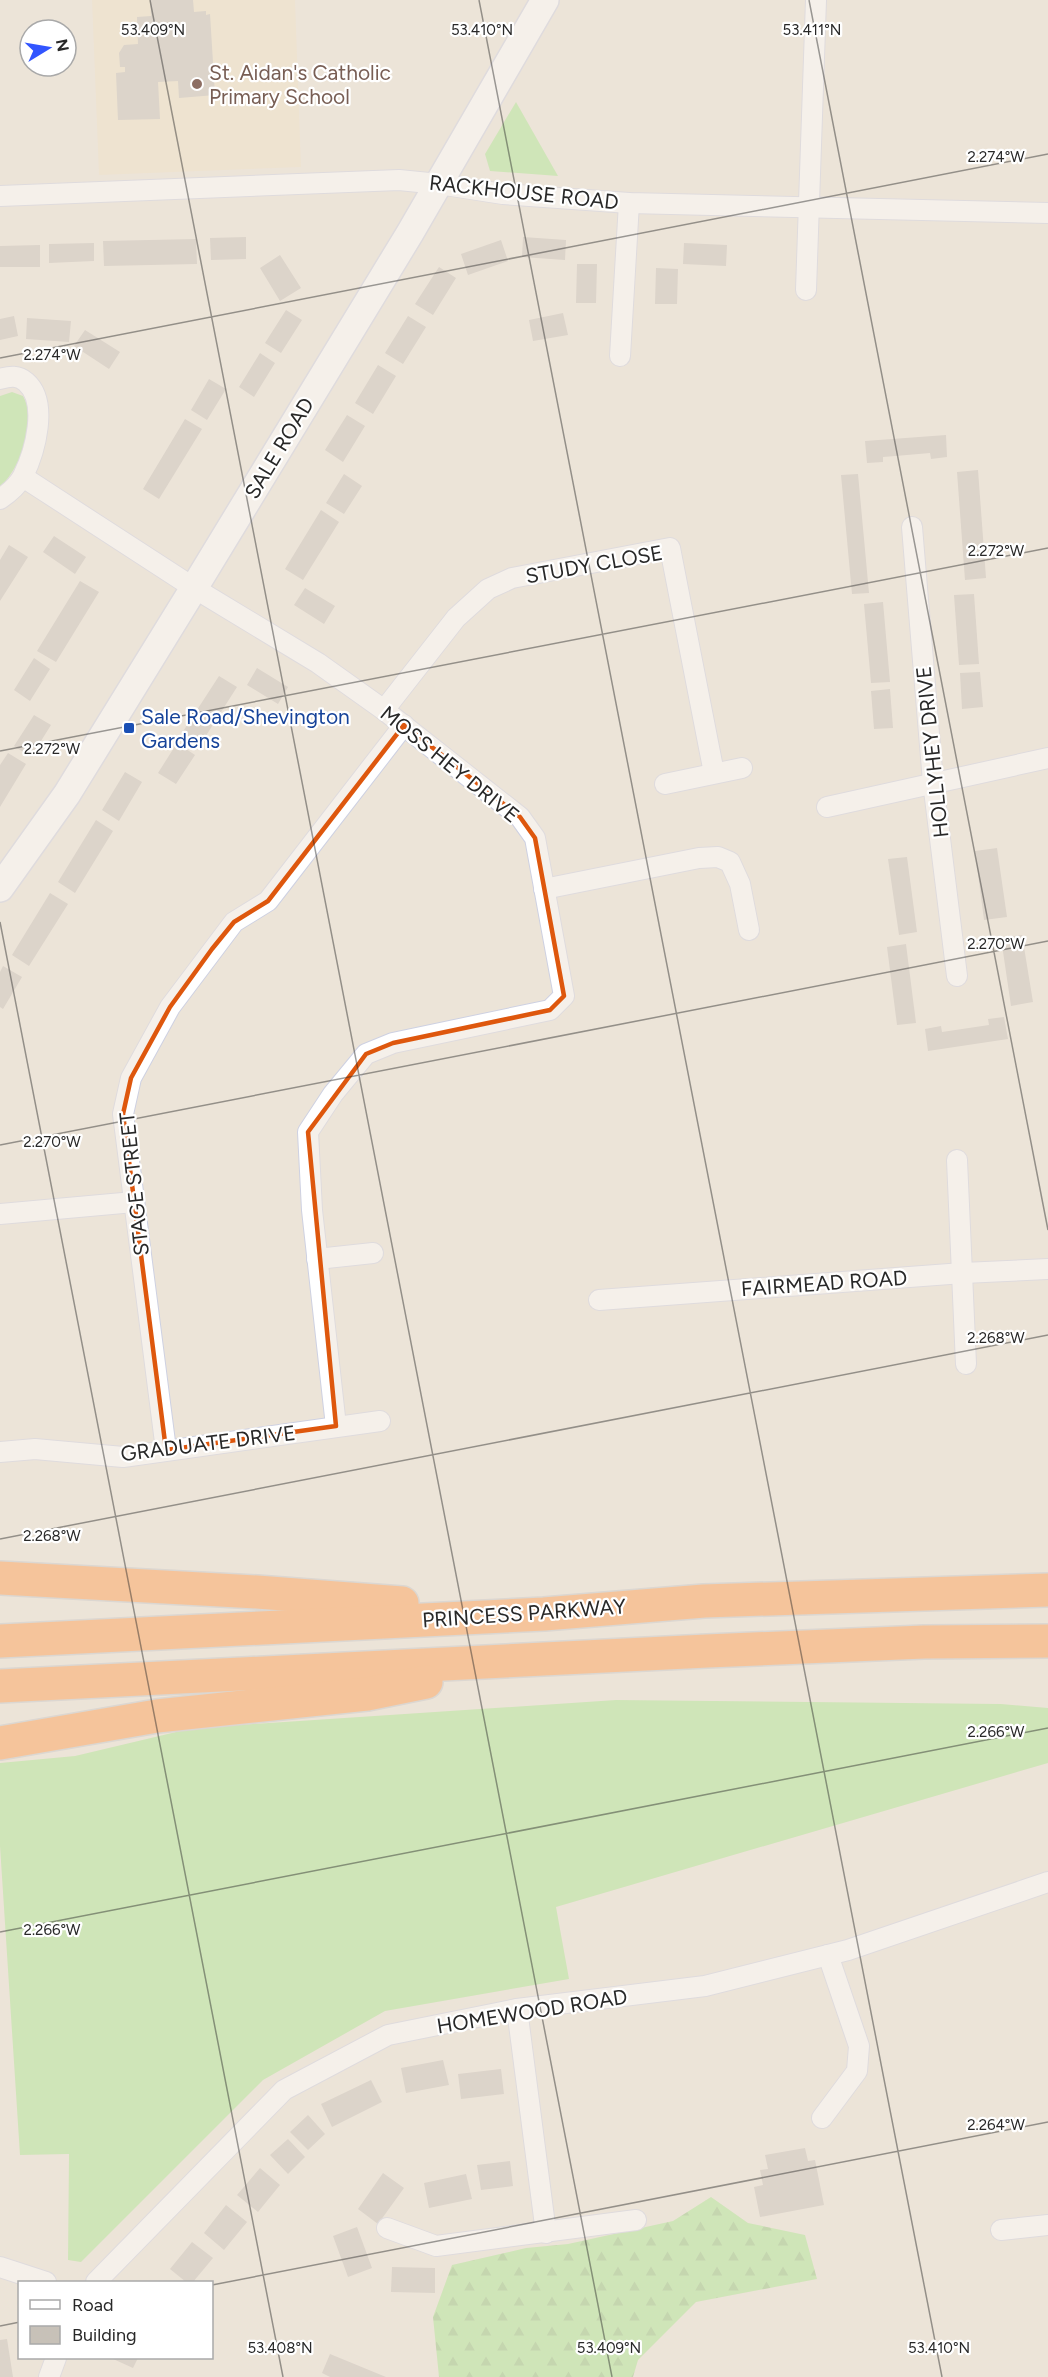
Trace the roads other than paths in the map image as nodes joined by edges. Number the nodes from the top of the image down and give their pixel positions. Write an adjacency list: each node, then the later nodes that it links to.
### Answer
1 (545, 0): 3 (main road, SALE ROAD)
2 (816, 0): 6 (street)
3 (439, 184): 4 (street, RACKHOUSE ROAD); 5 (street, RACKHOUSE ROAD); 14 (main road, SALE ROAD)
4 (0, 196)
5 (629, 203): 6 (street, RACKHOUSE ROAD); 9 (street)
6 (810, 206): 7 (street, RACKHOUSE ROAD); 8 (street)
7 (1048, 213)
8 (806, 290)
9 (620, 356)
10 (0, 379): 11 (street)
11 (23, 477): 12 (street); 14 (street, MOSS HEY DRIVE)
12 (0, 499)
13 (912, 527): 20 (street, HOLLYHEY DRIVE)
14 (194, 588): 15 (street, MOSS HEY DRIVE); 23 (main road, SALE ROAD)
15 (384, 710): 16 (street, MOSS HEY DRIVE); 19 (street, STUDY CLOSE)
16 (404, 726): 24 (street, MOSS HEY DRIVE); 28 (street, STAGE STREET)
17 (1048, 758): 20 (street)
18 (742, 768): 19 (street)
19 (714, 773): 21 (street)
20 (933, 782): 22 (street); 26 (street, HOLLYHEY DRIVE)
21 (665, 783)
22 (827, 807)
23 (0, 888)
24 (544, 889): 25 (street); 31 (street, MOSS HEY DRIVE)
25 (750, 930)
26 (957, 976)
27 (957, 1160): 33 (street)
28 (134, 1202): 29 (street); 38 (street, STAGE STREET)
29 (0, 1214)
30 (373, 1253): 31 (street)
31 (317, 1259): 37 (street, MOSS HEY DRIVE)
32 (1048, 1269): 33 (street, FAIRMEAD ROAD)
33 (963, 1273): 34 (street, FAIRMEAD ROAD); 35 (street)
34 (599, 1300)
35 (966, 1364)
36 (380, 1421): 37 (street, GRADUATE DRIVE)
37 (336, 1426): 38 (street, GRADUATE DRIVE)
38 (166, 1450): 39 (street, GRADUATE DRIVE)
39 (0, 1452)
40 (0, 1578): 42 (highway)
41 (1048, 1590): 42 (highway, PRINCESS PARKWAY)
42 (544, 1614): 43 (highway, PRINCESS PARKWAY)
43 (0, 1641)
44 (1048, 1641): 45 (highway)
45 (924, 1642): 46 (highway); 47 (highway)
46 (1048, 1653)
47 (534, 1660): 48 (highway); 49 (highway)
48 (0, 1686)
49 (0, 1743)
50 (1048, 1882): 51 (street, HOMEWOOD ROAD)
51 (828, 1954): 52 (street, HOMEWOOD ROAD); 53 (street)
52 (517, 2009): 58 (street); 61 (street, HOMEWOOD ROAD)
53 (822, 2118)
54 (636, 2220): 58 (street)
55 (1048, 2225): 57 (street)
56 (387, 2228): 58 (street)
57 (1000, 2230)
58 (546, 2233)
59 (0, 2266): 60 (street)
60 (41, 2281)
61 (98, 2281)
62 (56, 2359): 63 (street)
63 (49, 2377)

